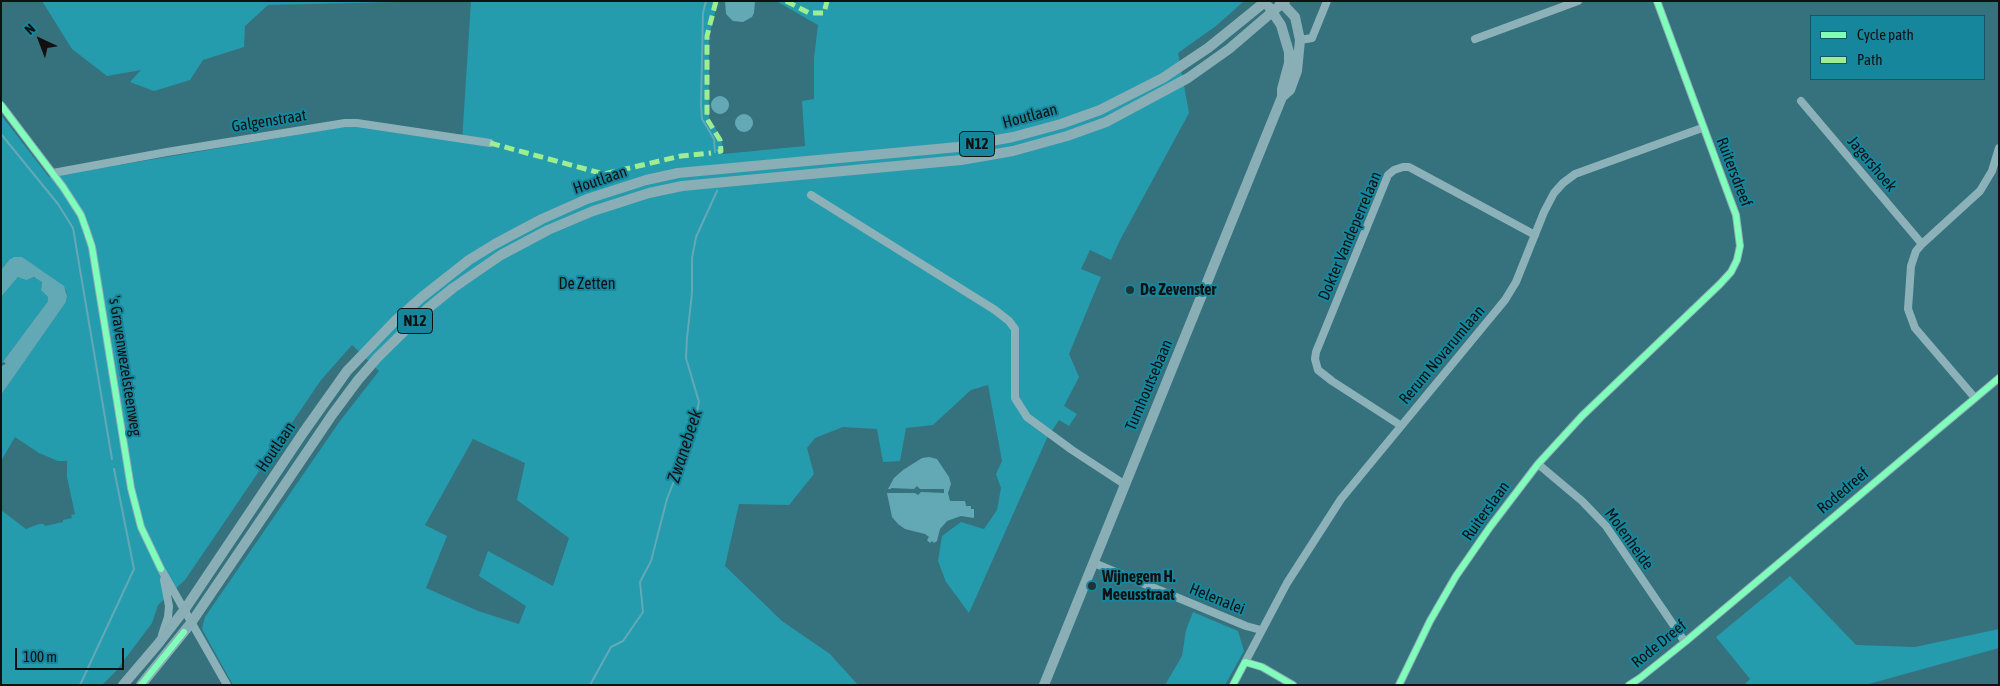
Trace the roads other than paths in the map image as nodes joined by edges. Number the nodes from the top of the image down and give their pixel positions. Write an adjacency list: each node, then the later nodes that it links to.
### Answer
1 (1327, 1): 8 (street)
2 (1578, 1): 7 (street)
3 (1657, 1): 13 (street, Ruitersdreef)
4 (1266, 2): 6 (main road, Turnhoutsebaan); 28 (main road, Houtlaan / N12)
5 (1282, 2): 6 (main road, Houtlaan / N12); 8 (main road, Turnhoutsebaan)
6 (1273, 12): 9 (main road, Turnhoutsebaan); 29 (main road, Houtlaan / N12)
7 (1475, 39)
8 (1300, 40): 9 (main road); 10 (main road, Turnhoutsebaan)
9 (1287, 43): 10 (main road, Turnhoutsebaan)
10 (1282, 97): 25 (main road, Turnhoutsebaan)
11 (1801, 101): 19 (street, Jagershoek)
12 (1, 105): 16 (street, 's Gravenwezelsteenweg)
13 (1702, 128): 18 (street, Rerum Novarumlaan); 20 (street, Ruitersdreef)
14 (490, 143): 16 (street, Galgenstraat)
15 (1999, 148): 19 (street)
16 (53, 173): 27 (street, 's Gravenwezelsteenweg)
17 (810, 195): 25 (street)
18 (1535, 235): 23 (street, Rerum Novarumlaan); 23 (street, Dokter Vandeperrelaan)
19 (1922, 244): 22 (street)
20 (1625, 374): 24 (street, Ruiterslaan)
21 (1999, 378): 22 (street, Rodedreef)
22 (1975, 398): 30 (street, Rodedreef)
23 (1400, 425): 31 (street, Rerum Novarumlaan)
24 (1538, 464): 32 (street, Molenheide); 41 (street, Ruiterslaan)
25 (1124, 484): 26 (main road, Turnhoutsebaan)
26 (1094, 563): 31 (street, Helenalei); 38 (main road, Turnhoutsebaan)
27 (161, 569): 28 (street, 's Gravenwezelsteenweg); 33 (street, 's Gravenwezelsteenweg)
28 (185, 609): 29 (street, 's Gravenwezelsteenweg); 33 (main road, Houtlaan / N12)
29 (192, 623): 36 (main road, Houtlaan / N12); 37 (street, 's Gravenwezelsteenweg)
30 (1706, 624): 32 (street, Rode Dreef)
31 (1260, 633): 34 (street, Rerum Novarumlaan)
32 (1685, 642): 42 (street, Rode Dreef)
33 (158, 644): 35 (main road, Houtlaan / N12)
34 (1247, 658): 39 (street); 40 (street)
35 (122, 685)
36 (141, 685)
37 (227, 685)
38 (1044, 685)
39 (1233, 685)
40 (1293, 685)
41 (1400, 685)
42 (1628, 685)

